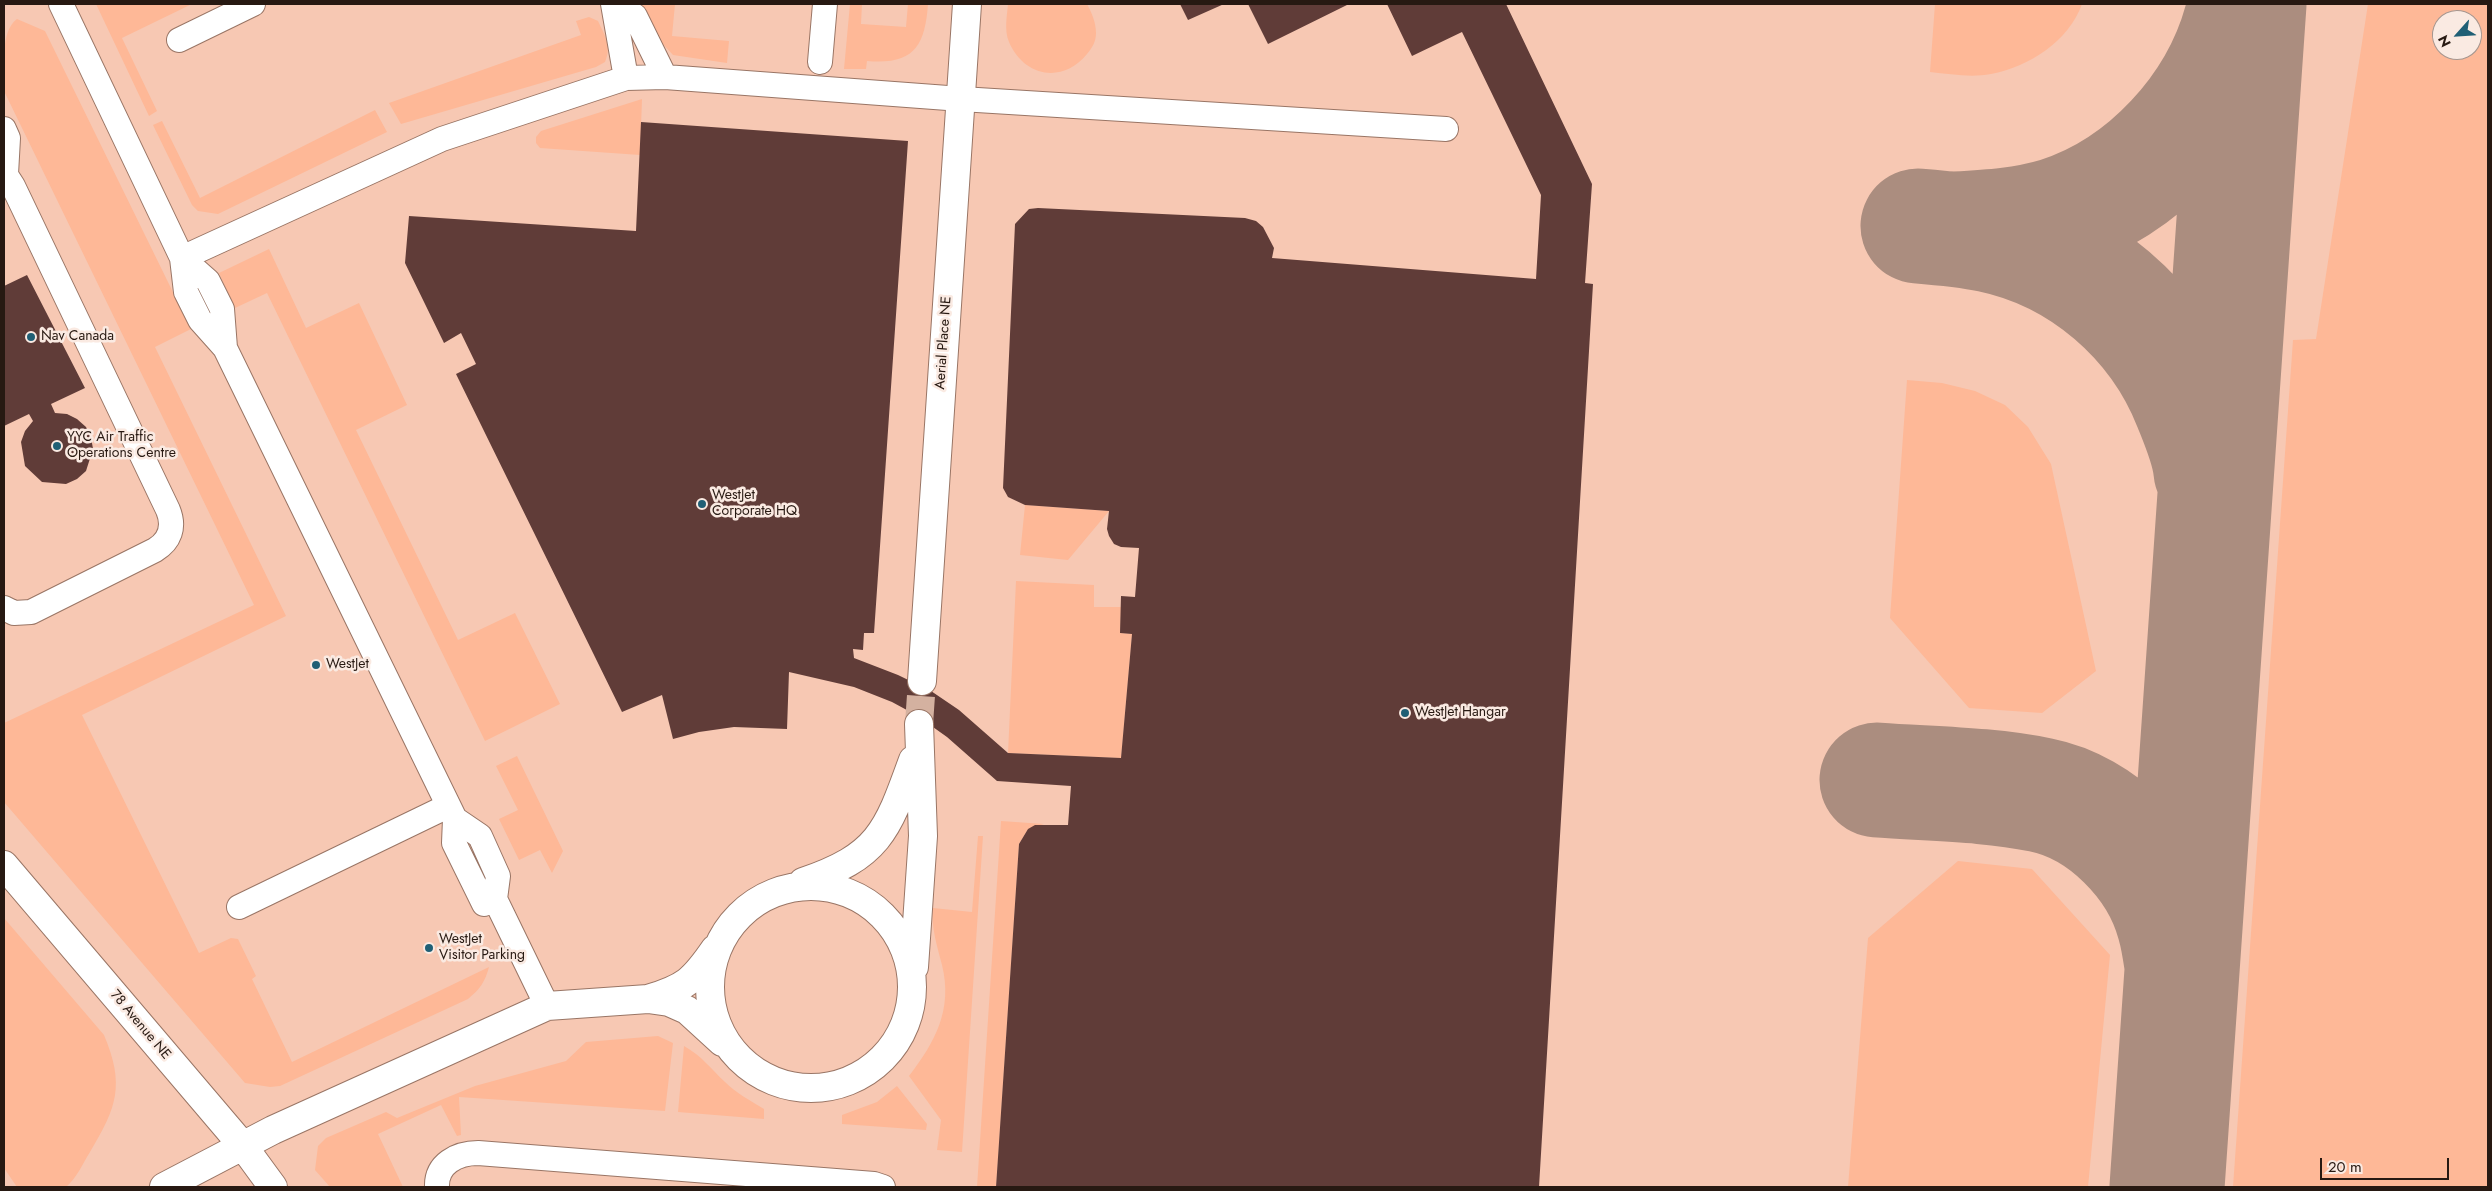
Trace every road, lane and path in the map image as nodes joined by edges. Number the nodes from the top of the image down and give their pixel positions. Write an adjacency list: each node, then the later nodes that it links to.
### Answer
1 (61, 4): 14 (lane)
2 (253, 4): 6 (lane)
3 (614, 4): 8 (lane); 9 (lane)
4 (825, 4): 7 (lane)
5 (967, 4): 10 (street, Aerial Place NE)
6 (179, 40)
7 (820, 62)
8 (666, 76): 9 (lane); 10 (lane)
9 (626, 78): 14 (lane)
10 (960, 99): 12 (lane); 16 (street, Aerial Place NE)
11 (4, 129): 13 (lane)
12 (1446, 129)
13 (5, 173): 15 (lane)
14 (182, 258): 17 (lane)
15 (4, 608)
16 (922, 681)
17 (451, 812): 20 (lane); 24 (lane)
18 (4, 866): 26 (street, 78 Avenue NE)
19 (785, 888): 21 (street); 22 (street); 22 (street)
20 (239, 907)
21 (720, 942): 23 (street); 25 (street)
22 (913, 983): 25 (street)
23 (648, 999): 24 (street); 25 (street)
24 (547, 1006): 26 (street)
25 (736, 1055)
26 (243, 1146): 27 (street); 28 (street, 78 Avenue NE)
27 (164, 1187)
28 (273, 1187)
29 (436, 1187): 30 (lane)
30 (883, 1187)

